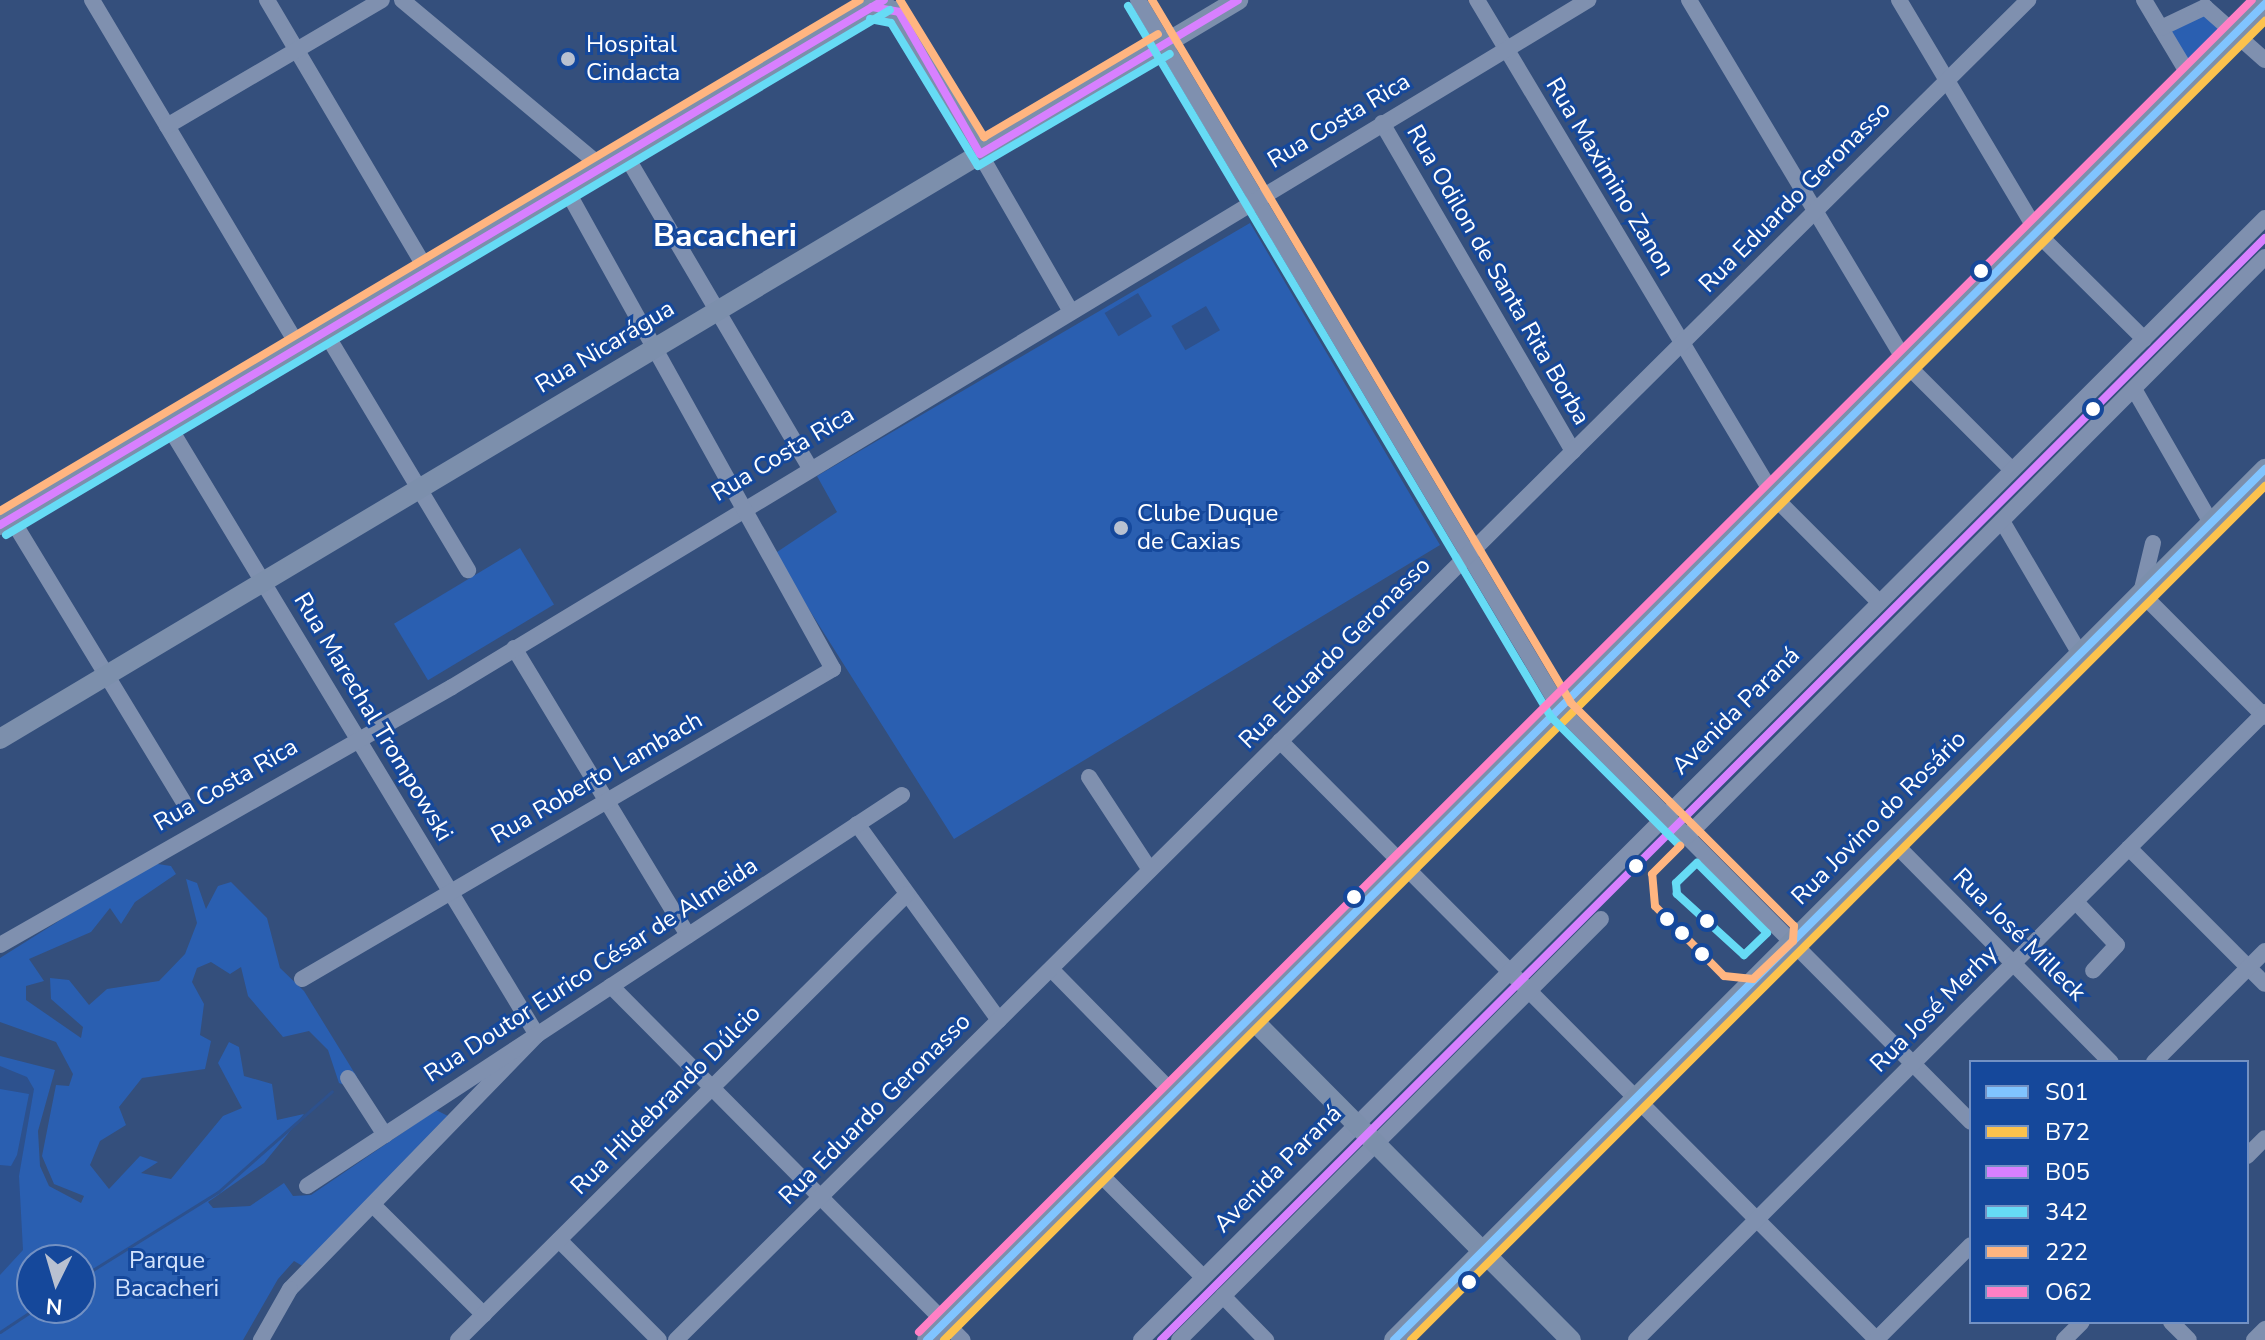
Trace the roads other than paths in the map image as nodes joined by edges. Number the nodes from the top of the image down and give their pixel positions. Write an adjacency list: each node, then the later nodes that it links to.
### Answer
1 (92, 0): 24 (street)
2 (267, 0): 19 (street)
3 (382, 0): 19 (street)
4 (402, 0): 27 (street)
5 (1138, 0): 17 (street)
6 (1238, 0): 17 (main road, Rua Nicarágua)
7 (1477, 0): 18 (street, Rua Maximino Zanon)
8 (1588, 0): 18 (street, Rua Costa Rica)
9 (1689, 0): 30 (street)
10 (1899, 0): 21 (street)
11 (2028, 0): 21 (street, Rua Eduardo Geronasso)
12 (2144, 0): 15 (street)
13 (2265, 4): 16 (main road)
14 (889, 5): 25 (main road); 26 (main road)
15 (2161, 28): 16 (street); 22 (street)
16 (2237, 32): 20 (street); 22 (main road)
17 (1164, 44): 26 (main road, Rua Nicarágua); 29 (street)
18 (1506, 49): 23 (street, Rua Costa Rica); 39 (street, Rua Maximino Zanon)
19 (297, 50): 24 (street); 34 (street)
20 (2265, 60)
21 (1947, 81): 30 (street, Rua Eduardo Geronasso); 32 (street)
22 (2193, 82): 32 (main road)
23 (1382, 123): 29 (street, Rua Costa Rica); 45 (street, Rua Odilon de Santa Rita Borba)
24 (167, 126): 40 (street)
25 (625, 154): 27 (main road); 36 (street)
26 (980, 154): 35 (street); 36 (main road, Rua Nicarágua)
27 (602, 167): 28 (main road)
28 (566, 189): 34 (main road); 41 (street)
29 (1256, 199): 35 (street, Rua Costa Rica); 56 (street)
30 (1815, 212): 39 (street, Rua Eduardo Geronasso); 42 (street)
31 (2265, 218): 38 (street, Avenida Paraná)
32 (2039, 235): 38 (street); 42 (main road)
33 (2265, 257): 43 (street, Avenida Paraná)
34 (427, 271): 37 (main road)
35 (1070, 310): 46 (street, Rua Costa Rica)
36 (717, 311): 41 (main road, Rua Nicarágua); 46 (street)
37 (325, 332): 40 (main road); 49 (street)
38 (2144, 339): 48 (street, Avenida Paraná)
39 (1682, 343): 45 (street, Rua Eduardo Geronasso); 50 (street, Rua Maximino Zanon)
40 (299, 347): 44 (main road)
41 (653, 349): 49 (main road, Rua Nicarágua); 51 (street)
42 (1908, 366): 48 (street); 50 (main road)
43 (2134, 389): 53 (street, Avenida Paraná); 54 (street)
44 (168, 425): 52 (main road); 58 (street, Rua Marechal Trompowski)
45 (1573, 451): 56 (street, Rua Eduardo Geronasso)
46 (809, 466): 51 (street, Rua Costa Rica)
47 (2265, 469): 54 (main road, Rua Jovino do Rosário)
48 (2012, 470): 60 (street, Avenida Paraná)
49 (419, 489): 57 (street); 58 (main road, Rua Nicarágua)
50 (1775, 498): 60 (street, Rua Maximino Zanon); 64 (main road)
51 (740, 508): 61 (street, Rua Costa Rica); 71 (street, Rua Roberto Lambach)
52 (6, 521): 63 (street)
53 (2002, 521): 62 (street); 74 (street, Avenida Paraná)
54 (2211, 523): 59 (main road, Rua Jovino do Rosário)
55 (2153, 543): 59 (street)
56 (1468, 555): 64 (street); 68 (street, Rua Eduardo Geronasso)
57 (468, 570)
58 (263, 582): 63 (main road, Rua Nicarágua); 66 (street, Rua Marechal Trompowski)
59 (2141, 593): 62 (main road, Rua Jovino do Rosário); 65 (street)
60 (1879, 602): 74 (street, Avenida Paraná)
61 (514, 648): 66 (street, Rua Costa Rica); 71 (street)
62 (2080, 654): 75 (main road, Rua Jovino do Rosário)
63 (107, 675): 67 (main road, Rua Nicarágua); 72 (street)
64 (1561, 710): 74 (street); 77 (main road)
65 (2264, 715): 76 (street, Rua José Merhy)
66 (356, 736): 79 (street, Rua Marechal Trompowski); 85 (street, Rua Costa Rica)
67 (0, 739)
68 (1280, 741): 77 (street); 78 (street, Rua Eduardo Geronasso)
69 (1089, 777): 78 (street)
70 (902, 795): 73 (street, Rua Doutor Eurico César de Almeida)
71 (605, 799): 79 (street, Rua Roberto Lambach); 83 (street)
72 (183, 801)
73 (857, 824): 80 (street); 83 (street, Rua Doutor Eurico César de Almeida)
74 (1676, 825): 84 (street); 92 (street, Avenida Paraná)
75 (1892, 841): 84 (main road, Rua Jovino do Rosário); 87 (street, Rua José Milleck)
76 (2129, 848): 81 (street, Rua José Merhy); 88 (street)
77 (1404, 866): 92 (street); 95 (main road)
78 (1150, 870): 89 (street, Rua Eduardo Geronasso)
79 (450, 891): 91 (street, Rua Roberto Lambach); 97 (street, Rua Marechal Trompowski)
80 (907, 894): 96 (street); 102 (street, Rua Hildebrando Dúlcio)
81 (2076, 902): 87 (street, Rua José Merhy); 90 (street)
82 (1601, 919): 92 (street, Avenida Paraná)
83 (688, 935): 94 (street, Rua Doutor Eurico César de Almeida)
84 (1792, 942): 100 (street); 104 (main road, Rua Jovino do Rosário)
85 (0, 945)
86 (2265, 951): 88 (street)
87 (2013, 964): 98 (street, Rua José Milleck); 100 (street, Rua José Merhy)
88 (2249, 968): 93 (street); 99 (street)
89 (1051, 969): 96 (street, Rua Eduardo Geronasso); 103 (street)
90 (2093, 971)
91 (302, 979)
92 (1519, 981): 104 (street); 108 (street, Avenida Paraná); 111 (street, Avenida Paraná)
93 (2265, 984)
94 (611, 986): 97 (street, Rua Doutor Eurico César de Almeida); 102 (street)
95 (1251, 1018): 103 (main road); 108 (main road)
96 (999, 1020): 115 (street, Rua Eduardo Geronasso)
97 (537, 1035): 105 (street, Rua Doutor Eurico César de Almeida); 106 (street)
98 (2109, 1060)
99 (2156, 1060)
100 (1913, 1064): 107 (street); 117 (street, Rua José Merhy)
101 (348, 1078): 109 (street)
102 (712, 1088): 115 (street); 118 (street, Rua Hildebrando Dúlcio)
103 (1174, 1094): 113 (main road)
104 (1636, 1098): 117 (street); 120 (main road, Rua Jovino do Rosário)
105 (439, 1099): 106 (street); 109 (street, Rua Doutor Eurico César de Almeida)
106 (457, 1120): 116 (street)
107 (1969, 1120)
108 (1356, 1124): 111 (main road); 121 (street, Avenida Paraná)
109 (385, 1135): 114 (street, Rua Doutor Eurico César de Almeida)
110 (2265, 1138): 112 (street)
111 (1376, 1144): 120 (main road); 122 (street, Avenida Paraná)
112 (2249, 1154)
113 (1097, 1171): 121 (street); 124 (main road)
114 (307, 1186)
115 (820, 1197): 124 (street); 131 (street, Rua Eduardo Geronasso)
116 (373, 1205): 123 (street); 128 (street)
117 (1757, 1220): 139 (street, Rua José Merhy); 140 (street)
118 (559, 1240): 123 (street, Rua Hildebrando Dúlcio); 130 (street)
119 (1969, 1247): 140 (street)
120 (1483, 1251): 137 (main road, Rua Jovino do Rosário); 138 (main road)
121 (1203, 1277): 134 (street, Avenida Paraná)
122 (1223, 1296): 135 (street, Avenida Paraná); 136 (street)
123 (484, 1315): 129 (street, Rua Hildebrando Dúlcio)
124 (945, 1322): 132 (main road); 133 (street)
125 (2080, 1324): 141 (street)
126 (2173, 1324): 142 (street)
127 (2265, 1329): 143 (street)
128 (261, 1340)
129 (458, 1340)
130 (659, 1340)
131 (676, 1340)
132 (927, 1340)
133 (962, 1340)
134 (1141, 1340)
135 (1179, 1340)
136 (1266, 1340)
137 (1394, 1340)
138 (1571, 1340)
139 (1636, 1340)
140 (1877, 1340)
141 (2064, 1340)
142 (2189, 1340)
143 (2254, 1340)

